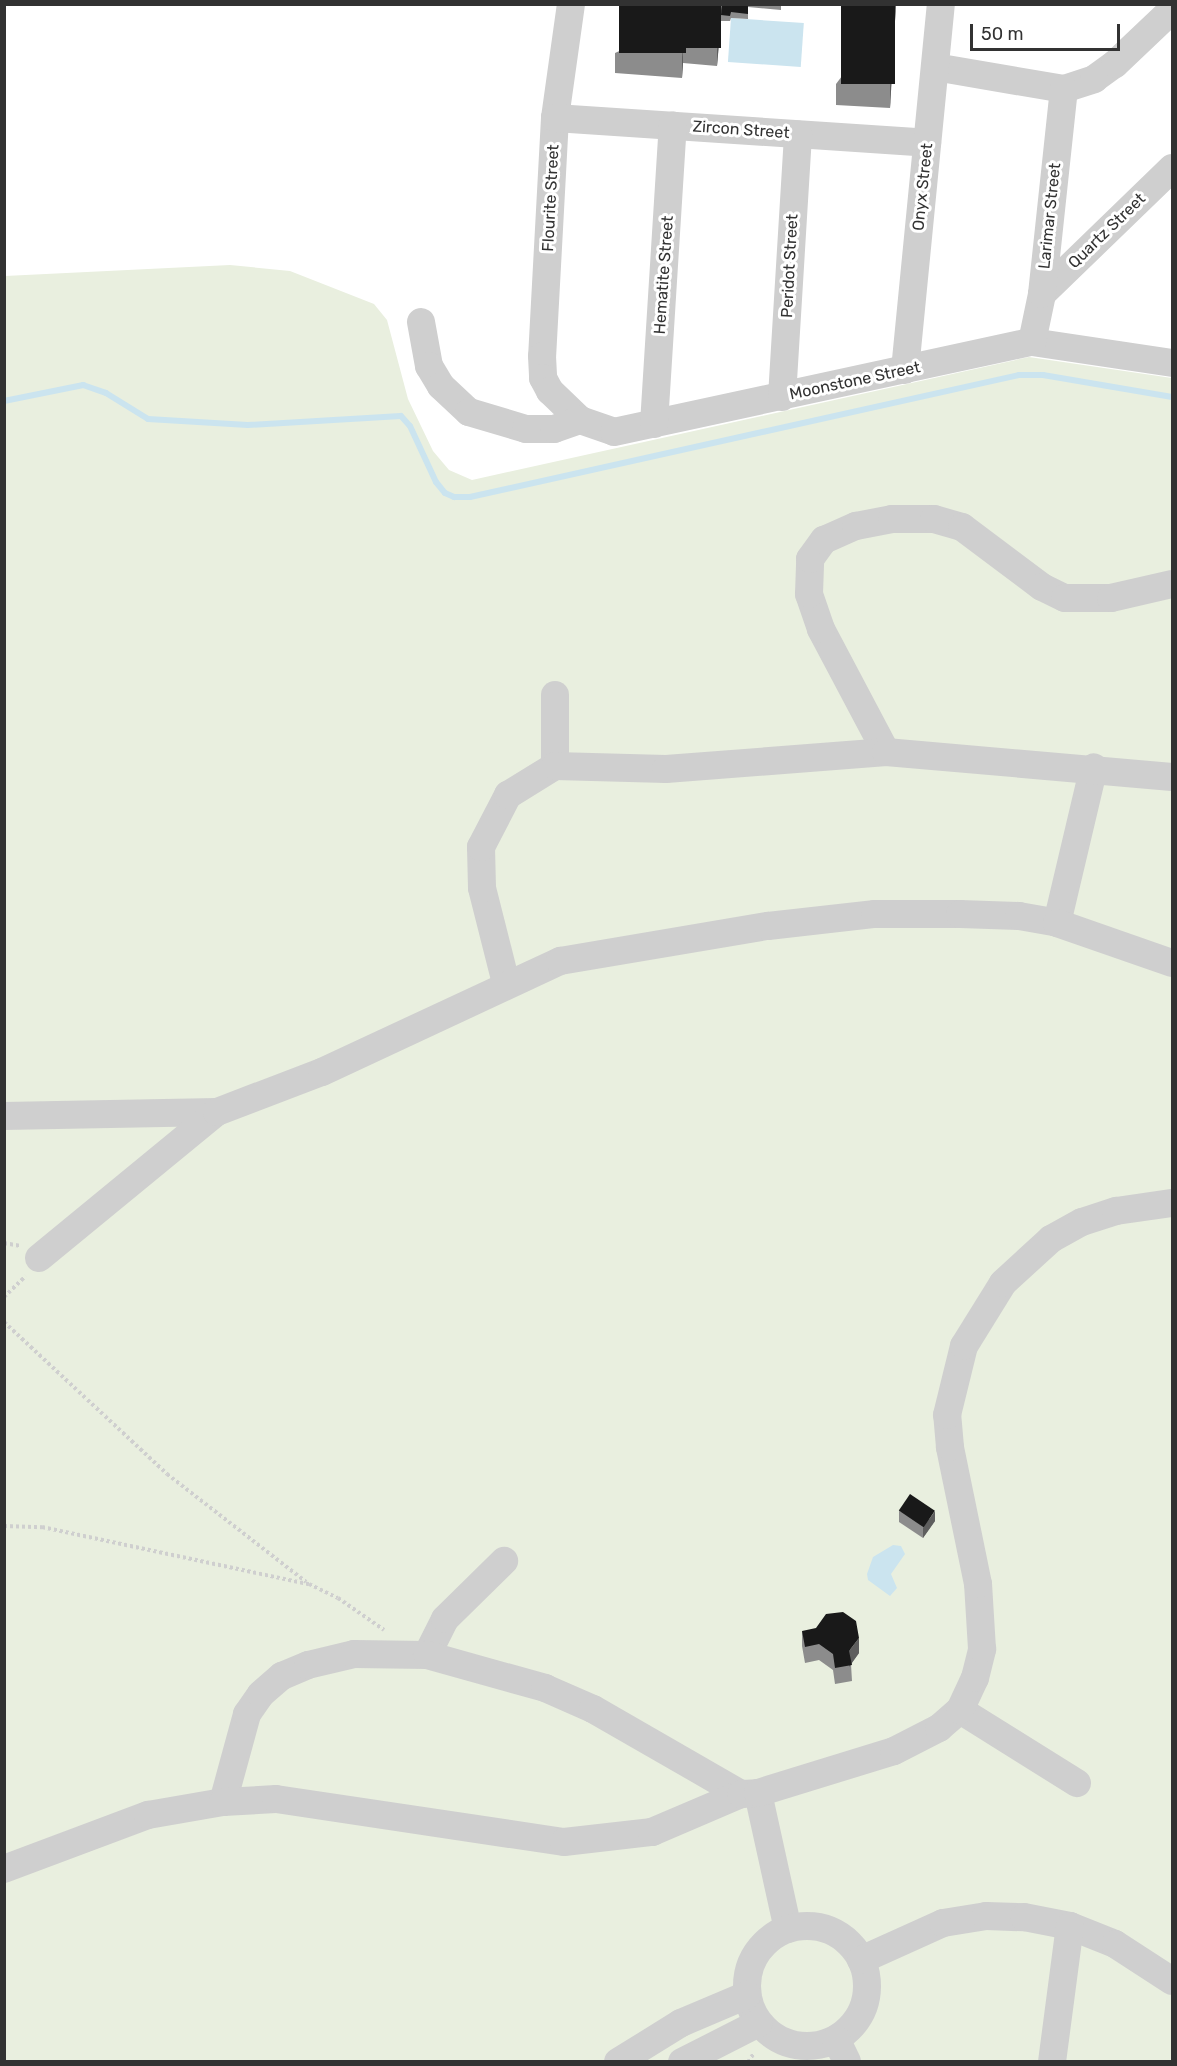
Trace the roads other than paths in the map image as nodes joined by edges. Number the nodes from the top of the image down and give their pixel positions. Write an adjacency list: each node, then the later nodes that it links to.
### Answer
1 (571, 4): 6 (street, Flourite Street)
2 (941, 4): 4 (street, Onyx Street)
3 (1173, 10): 5 (street)
4 (935, 67): 5 (street); 9 (street, Onyx Street)
5 (1064, 89): 11 (street, Larimar Street)
6 (555, 118): 7 (street, Zircon Street); 16 (street, Flourite Street)
7 (673, 126): 8 (street, Zircon Street); 19 (street, Hematite Street)
8 (798, 134): 9 (street, Zircon Street); 17 (street, Peridot Street)
9 (927, 143): 15 (street, Onyx Street)
10 (1173, 168): 11 (street, Quartz Street)
11 (1042, 294): 13 (street, Larimar Street)
12 (421, 322): 18 (street)
13 (1032, 342): 14 (street, Moonstone Street); 15 (street, Moonstone Street)
14 (1167, 356)
15 (905, 370): 17 (street, Moonstone Street)
16 (550, 392): 18 (street, Moonstone Street)
17 (782, 397): 19 (street, Moonstone Street)
18 (580, 420): 19 (street, Moonstone Street)
19 (654, 424)
20 (1173, 584): 22 (street)
21 (555, 695): 23 (street)
22 (886, 752): 23 (street); 24 (street)
23 (555, 766): 28 (street)
24 (1094, 767): 25 (street); 26 (street)
25 (1173, 777)
26 (1057, 923): 27 (street); 28 (street)
27 (1173, 963)
28 (506, 983): 29 (street)
29 (217, 1112): 30 (street); 32 (street)
30 (4, 1116)
31 (1173, 1203): 35 (street)
32 (39, 1258)
33 (504, 1561): 34 (street)
34 (419, 1655): 37 (street); 38 (street)
35 (960, 1710): 36 (street); 37 (street)
36 (1077, 1783)
37 (749, 1794): 38 (street); 41 (street)
38 (223, 1802): 39 (street)
39 (4, 1869)
40 (1070, 1926): 42 (street); 43 (street); 49 (street)
41 (788, 1929): 42 (street); 44 (street)
42 (861, 1960): 46 (street)
43 (1173, 1981)
44 (747, 1995): 45 (street); 47 (street)
45 (759, 2022): 46 (street); 48 (street)
46 (841, 2050)
47 (618, 2061)
48 (682, 2061)
49 (1052, 2061)

